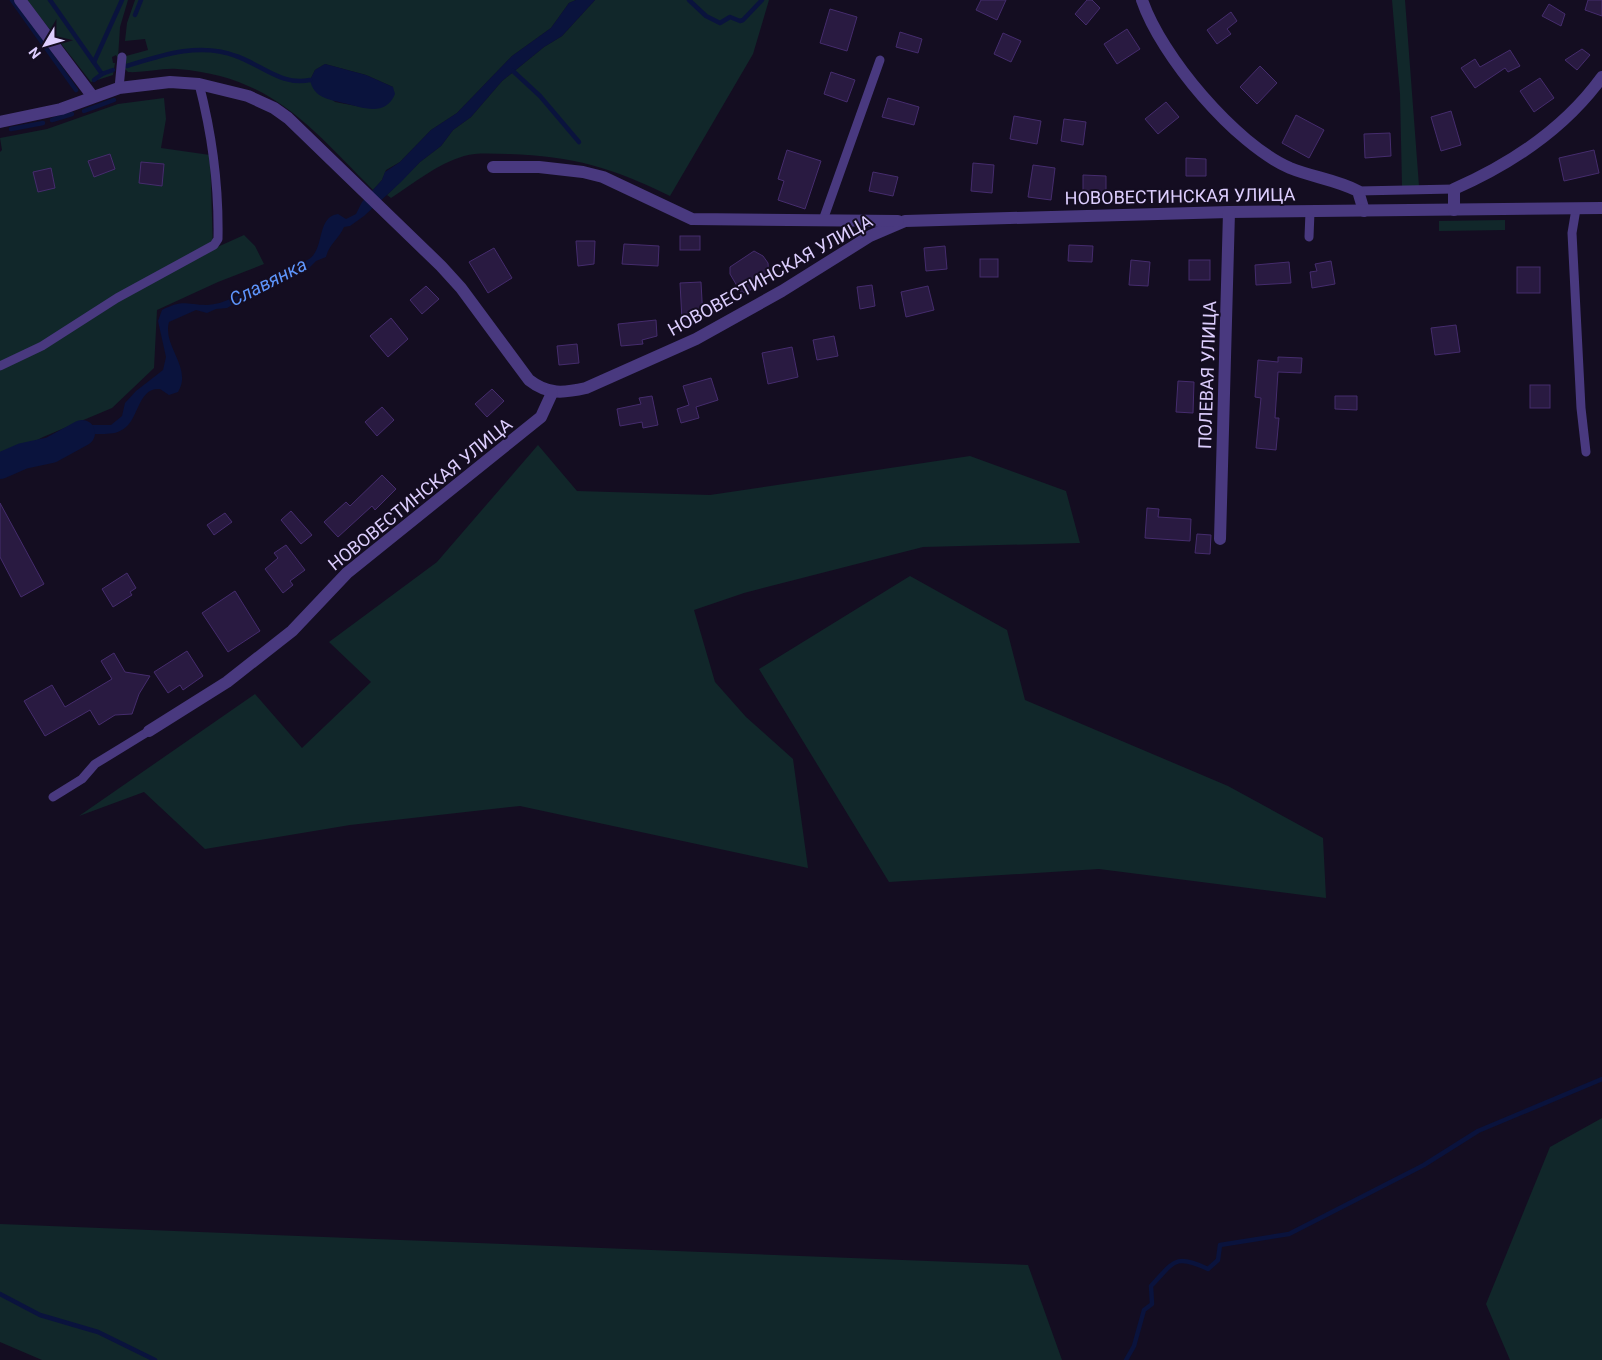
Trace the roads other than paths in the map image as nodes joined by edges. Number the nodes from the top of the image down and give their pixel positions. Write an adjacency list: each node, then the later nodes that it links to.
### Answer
1 (20, 0): 8 (street)
2 (1142, 0): 12 (street)
3 (122, 57): 7 (lane)
4 (880, 60): 19 (lane)
5 (1602, 77): 11 (street)
6 (199, 84): 7 (street); 22 (lane); 23 (street)
7 (119, 88): 8 (street)
8 (93, 97): 9 (street)
9 (0, 122)
10 (493, 167): 19 (street)
11 (1454, 189): 12 (lane); 15 (street)
12 (1358, 191): 16 (street)
13 (1602, 208): 14 (street, НОВОВЕСТИНСКАЯ УЛИЦА)
14 (1576, 209): 15 (street, НОВОВЕСТИНСКАЯ УЛИЦА); 24 (lane)
15 (1454, 210): 16 (street, НОВОВЕСТИНСКАЯ УЛИЦА)
16 (1364, 211): 18 (street, НОВОВЕСТИНСКАЯ УЛИЦА)
17 (1229, 212): 18 (street, НОВОВЕСТИНСКАЯ УЛИЦА); 20 (street, НОВОВЕСТИНСКАЯ УЛИЦА); 25 (street, ПОЛЕВАЯ УЛИЦА)
18 (1310, 212): 21 (lane)
19 (823, 220): 20 (street)
20 (905, 221): 23 (street, НОВОВЕСТИНСКАЯ УЛИЦА)
21 (1309, 238)
22 (0, 366)
23 (552, 393): 26 (street, НОВОВЕСТИНСКАЯ УЛИЦА)
24 (1586, 452)
25 (1220, 538)
26 (149, 731): 27 (lane)
27 (53, 797)

